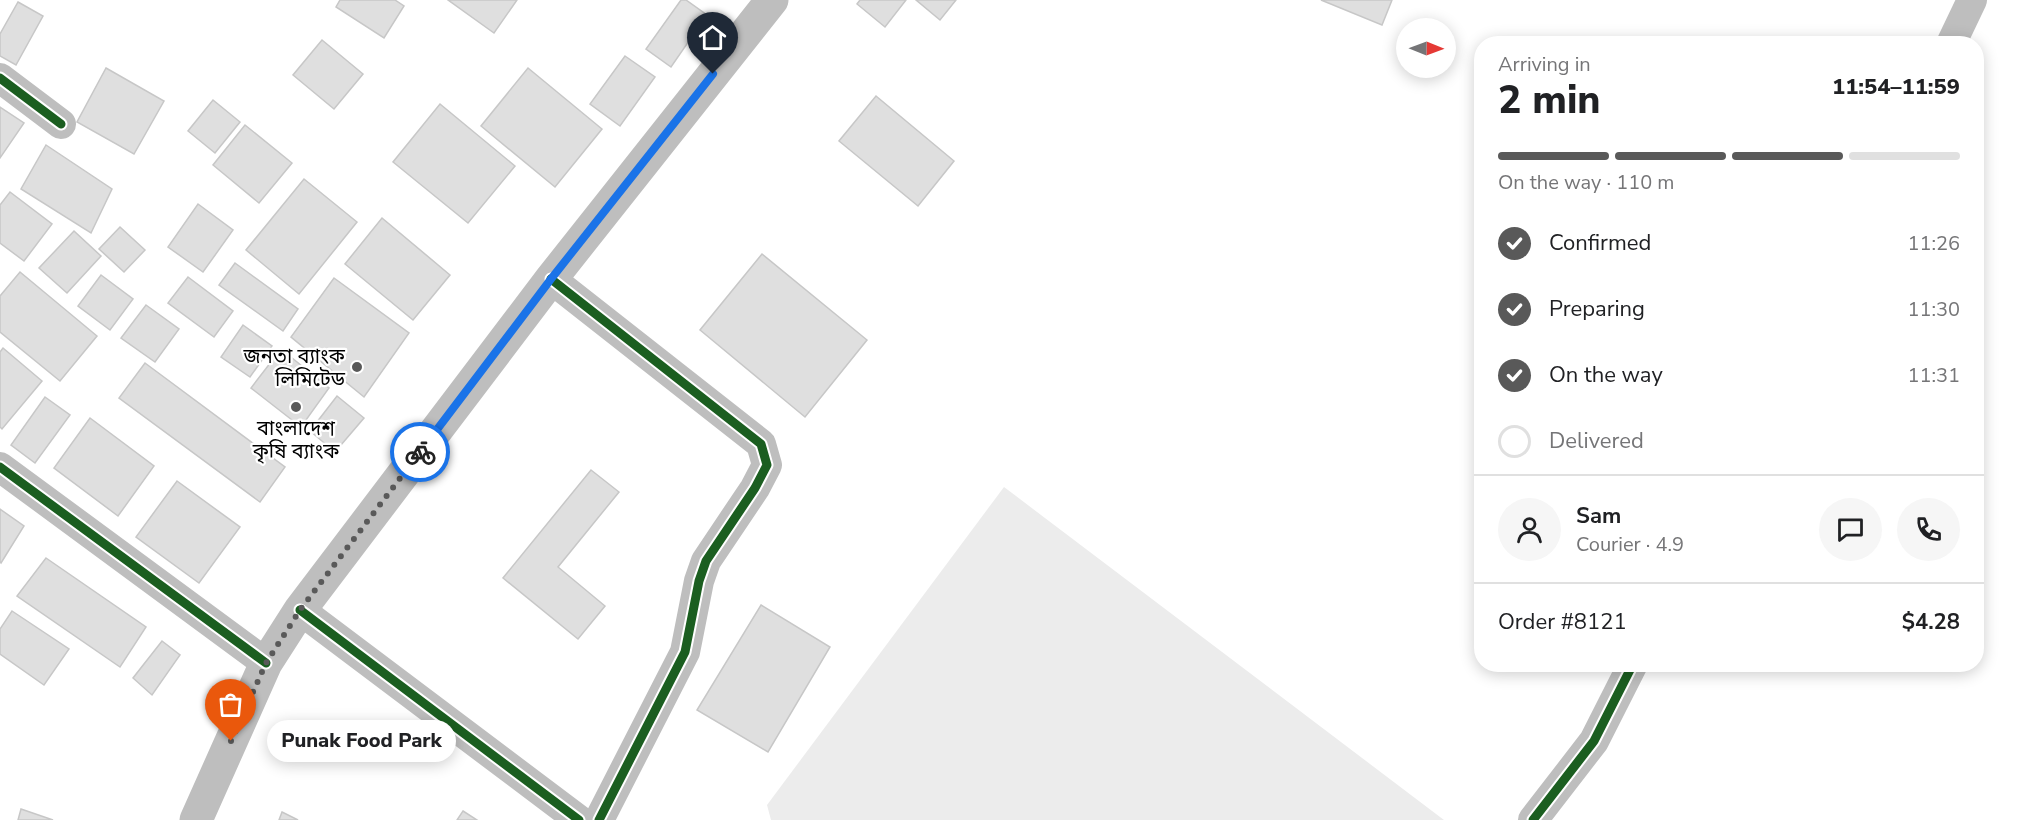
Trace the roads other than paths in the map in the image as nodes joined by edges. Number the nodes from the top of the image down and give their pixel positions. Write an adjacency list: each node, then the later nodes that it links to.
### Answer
1 (772, 0): 6 (highway)
2 (1972, 0): 3 (street)
3 (1955, 36)
4 (0, 78): 5 (street)
5 (61, 124)
6 (551, 279): 8 (highway); 13 (street)
7 (0, 467): 9 (street)
8 (300, 610): 9 (highway); 12 (street)
9 (266, 663): 11 (highway)
10 (1629, 672): 14 (street)
11 (196, 820)
12 (579, 820)
13 (599, 820)
14 (1533, 820)

